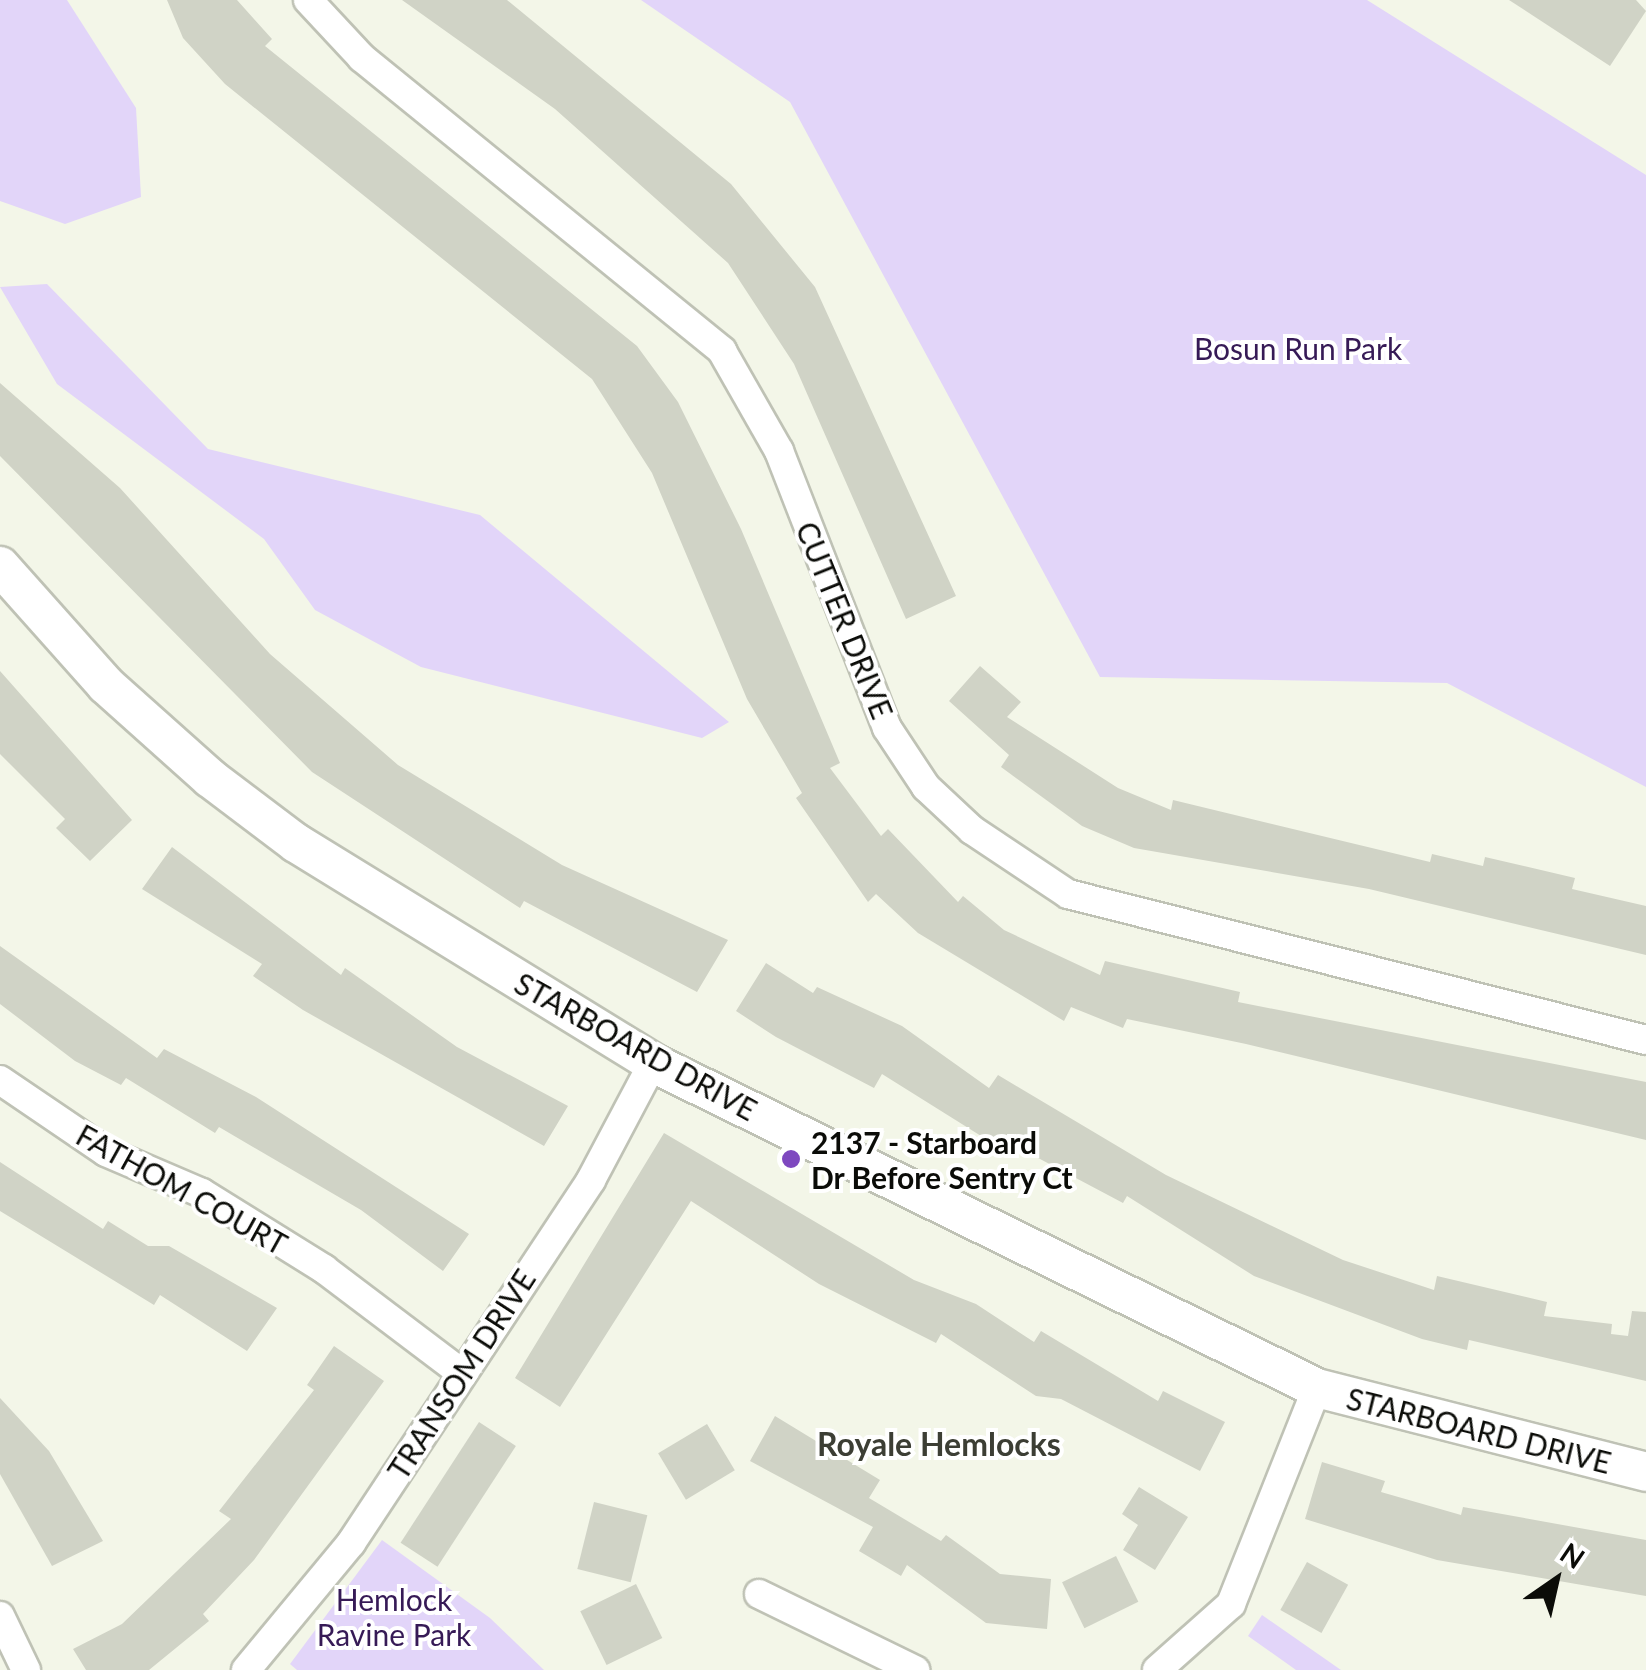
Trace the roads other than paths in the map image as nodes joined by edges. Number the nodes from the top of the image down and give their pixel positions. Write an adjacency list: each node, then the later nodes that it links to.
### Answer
1 (308, 0): 3 (street, CUTTER DRIVE)
2 (0, 566): 4 (street, STARBOARD DRIVE)
3 (1646, 1040)
4 (653, 1063): 6 (street, TRANSOM DRIVE); 7 (street, STARBOARD DRIVE)
5 (0, 1080): 6 (street, FATHOM COURT)
6 (459, 1371): 12 (street, TRANSOM DRIVE)
7 (1317, 1388): 8 (street, STARBOARD DRIVE); 14 (street)
8 (1646, 1472)
9 (758, 1594): 13 (street)
10 (0, 1616): 11 (street)
11 (26, 1670)
12 (246, 1670)
13 (915, 1670)
14 (1158, 1670)

